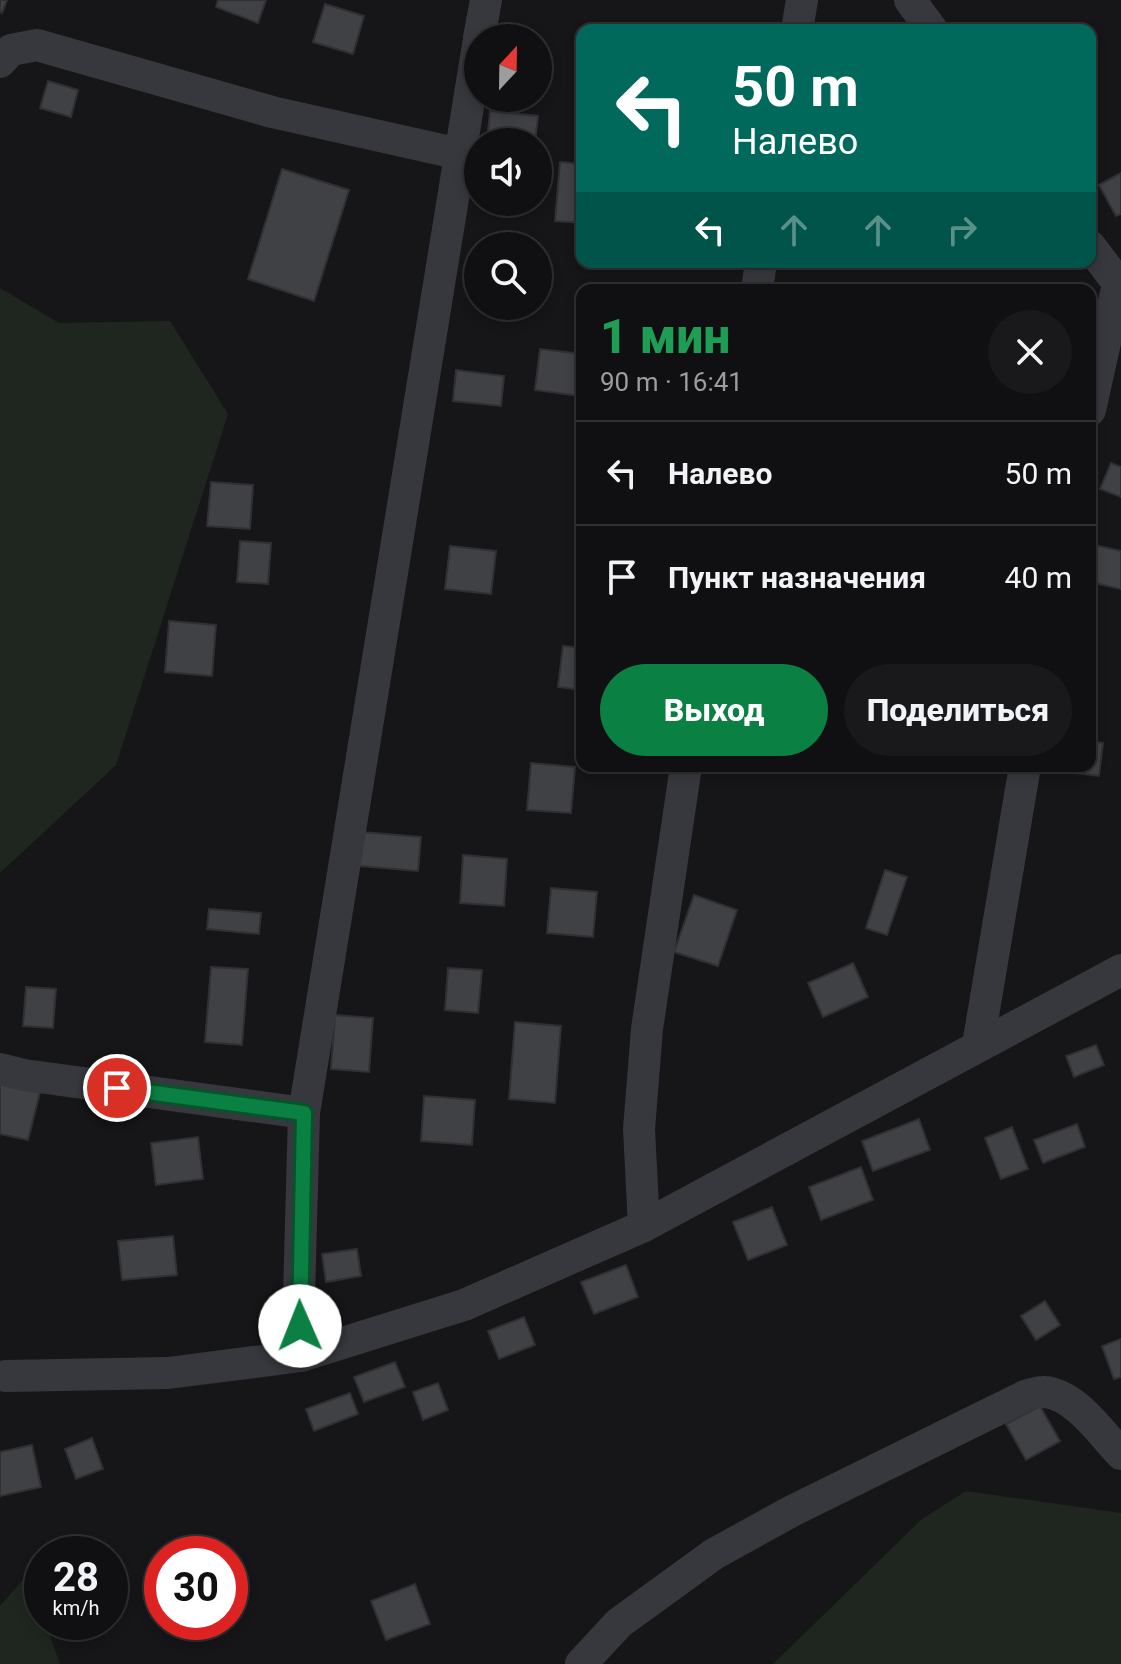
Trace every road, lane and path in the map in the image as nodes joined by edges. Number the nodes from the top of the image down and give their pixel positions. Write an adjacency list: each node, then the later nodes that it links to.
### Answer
1 (486, 0): 4 (street)
2 (802, 0): 5 (street)
3 (910, 0): 6 (street)
4 (482, 24)
5 (798, 24)
6 (928, 24)
7 (0, 62): 9 (street)
8 (467, 112): 9 (street)
9 (460, 154): 18 (street)
10 (1096, 254): 11 (street)
11 (1120, 286): 12 (street)
12 (1096, 385)
13 (685, 772): 19 (street)
14 (1024, 772): 16 (street)
15 (1121, 970): 16 (street)
16 (978, 1045): 19 (street)
17 (0, 1069): 18 (street)
18 (304, 1113): 20 (street)
19 (644, 1226): 20 (street)
20 (301, 1356): 21 (street)
21 (6, 1376)
22 (1121, 1454): 23 (street)
23 (581, 1664)

